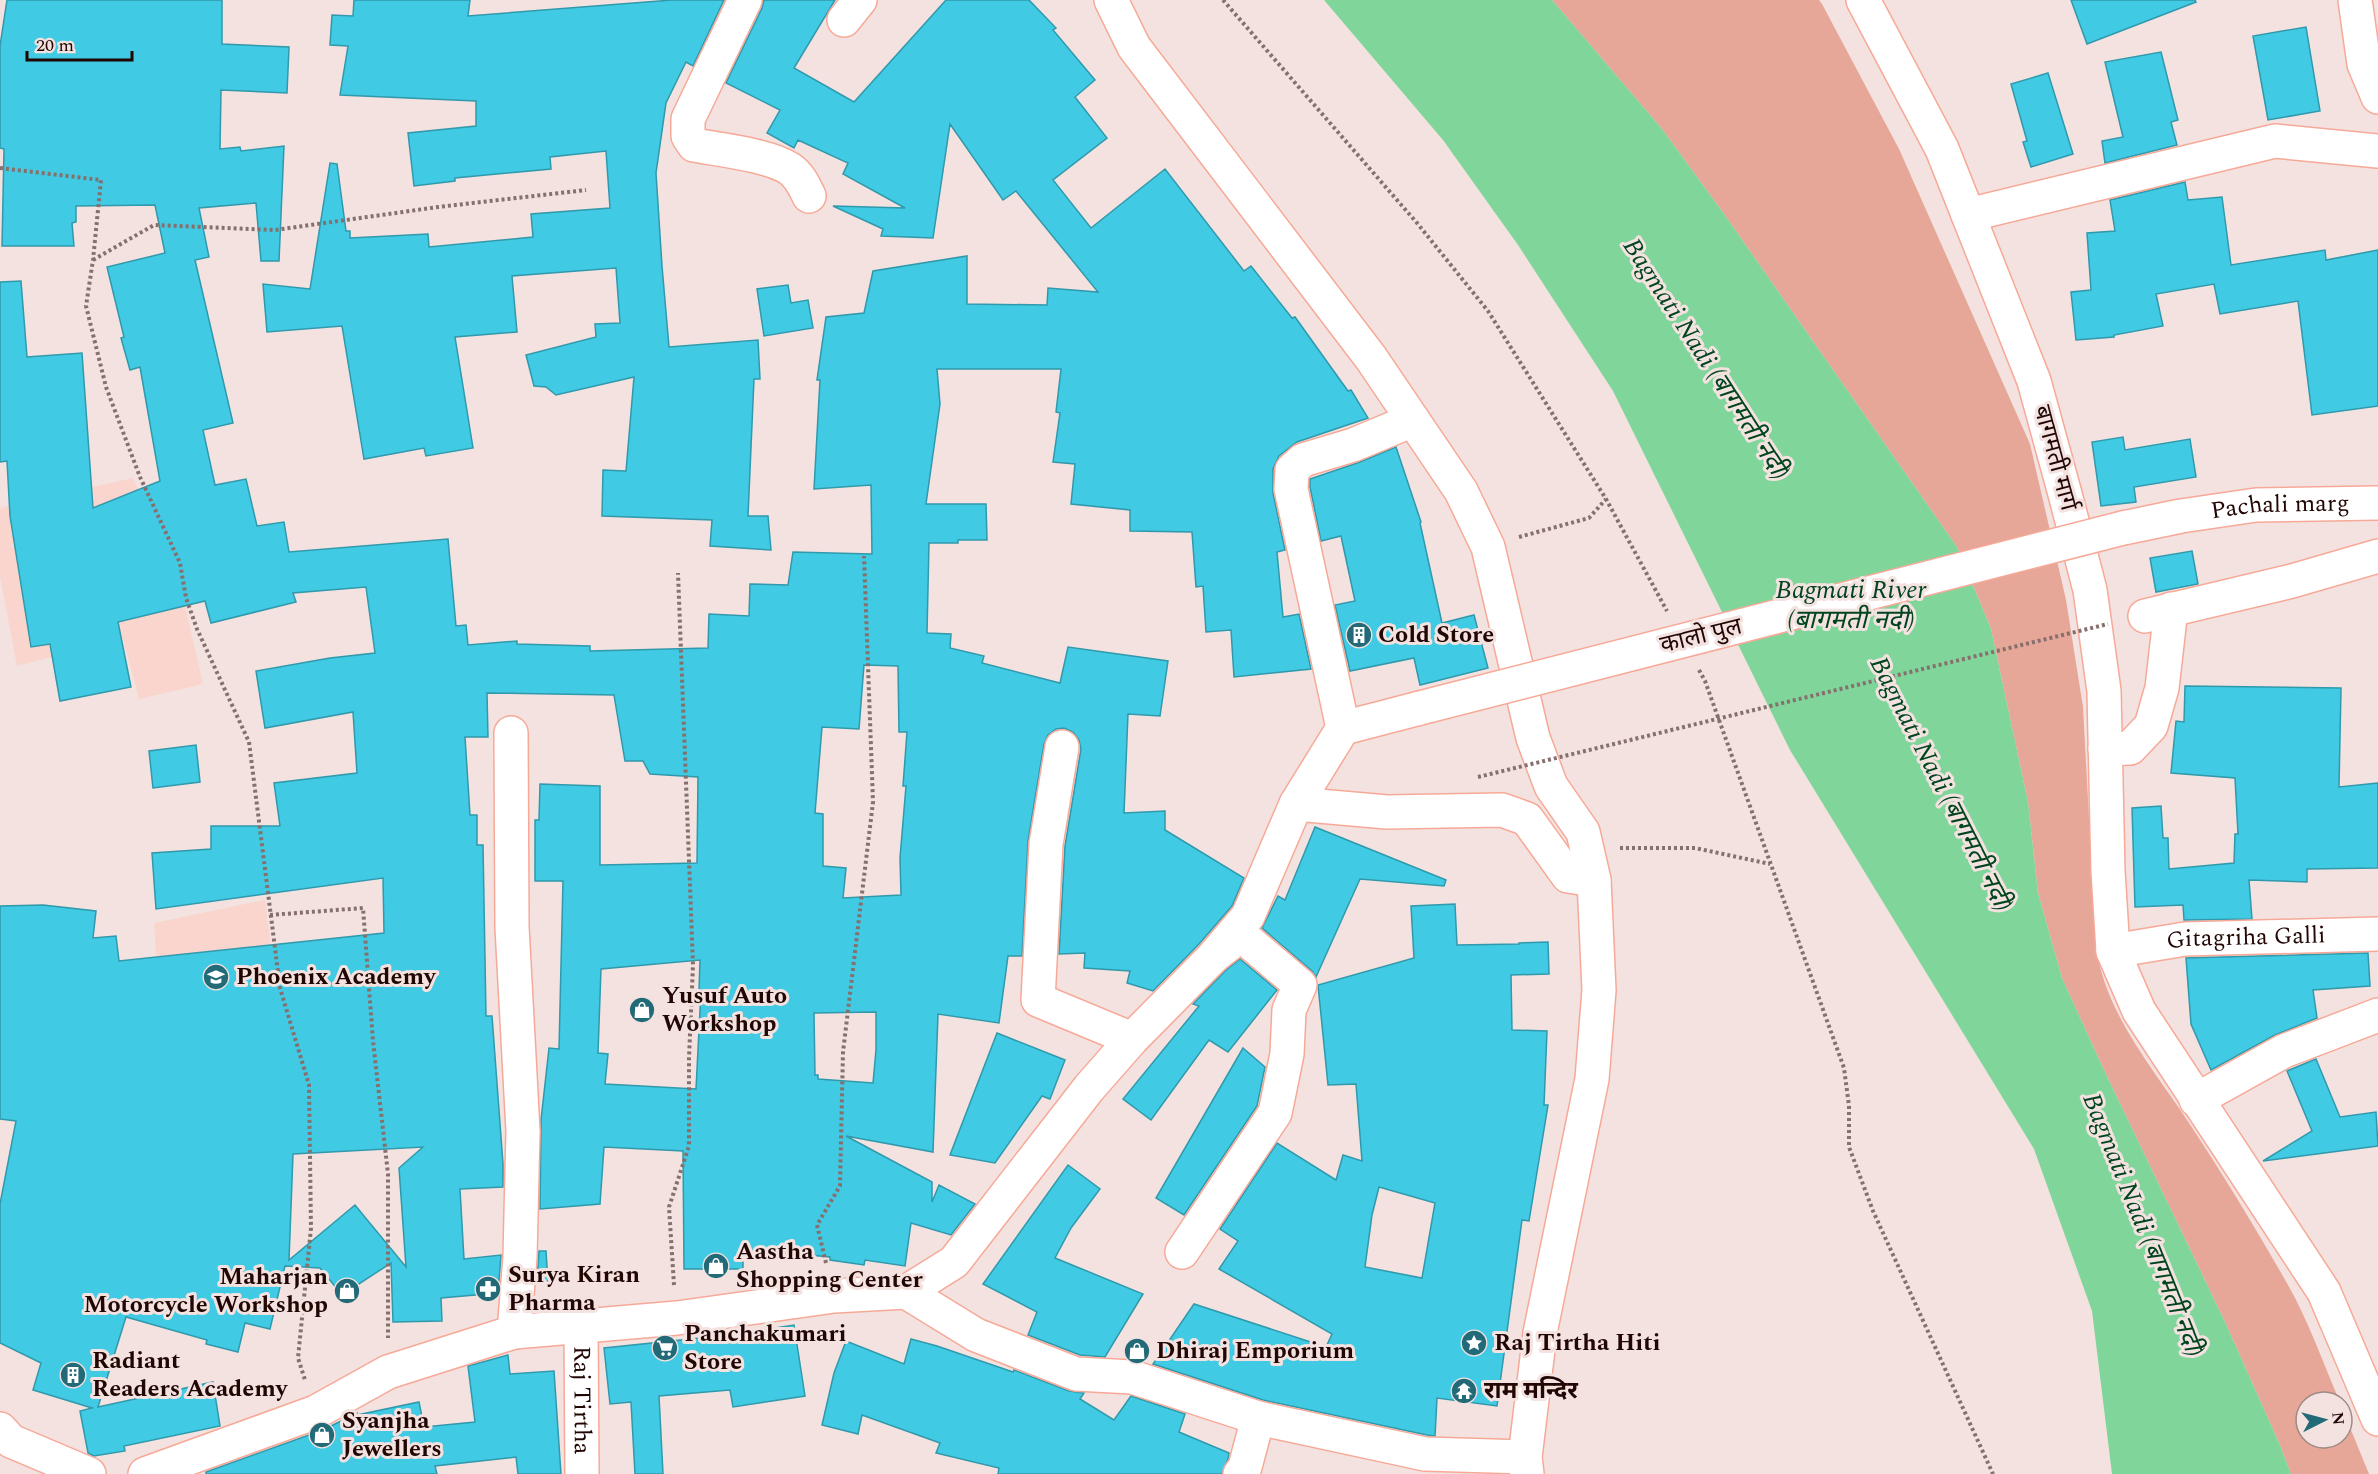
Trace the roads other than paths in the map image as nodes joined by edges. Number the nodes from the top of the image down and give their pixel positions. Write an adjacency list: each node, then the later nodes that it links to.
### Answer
1 (746, 0): 7 (street)
2 (1111, 0): 9 (street)
3 (1863, 0): 8 (street, बागमती मार्ग)
4 (2355, 0): 5 (street)
5 (2378, 97)
6 (2378, 151): 8 (street)
7 (809, 196)
8 (1968, 215): 16 (street, बागमती मार्ग)
9 (1413, 420): 13 (street); 18 (street)
10 (2378, 503): 11 (street, Pachali marg)
11 (2123, 528): 13 (street, कालो पुल, bridge)
12 (2378, 556): 16 (street)
13 (1343, 728): 17 (street)
14 (511, 733): 28 (street)
15 (1062, 747): 23 (street)
16 (2105, 749): 20 (street, बागमती मार्ग)
17 (1296, 804): 18 (street); 21 (street)
18 (1594, 880): 32 (street)
19 (2378, 934): 20 (street, Gitagriha Galli)
20 (2113, 951): 24 (street, बागमती मार्ग)
21 (1212, 957): 23 (street); 25 (street)
22 (2378, 1015): 24 (street)
23 (1132, 1039): 26 (street)
24 (2196, 1100): 30 (street, बागमती मार्ग)
25 (1182, 1252)
26 (906, 1292): 27 (street); 29 (street)
27 (580, 1326): 28 (street); 35 (street, Raj Tirtha)
28 (514, 1332): 34 (street)
29 (1257, 1418): 32 (street); 36 (street)
30 (2378, 1419)
31 (0, 1430): 33 (street)
32 (1526, 1466)
33 (89, 1474)
34 (146, 1474)
35 (582, 1474)
36 (1240, 1474)

